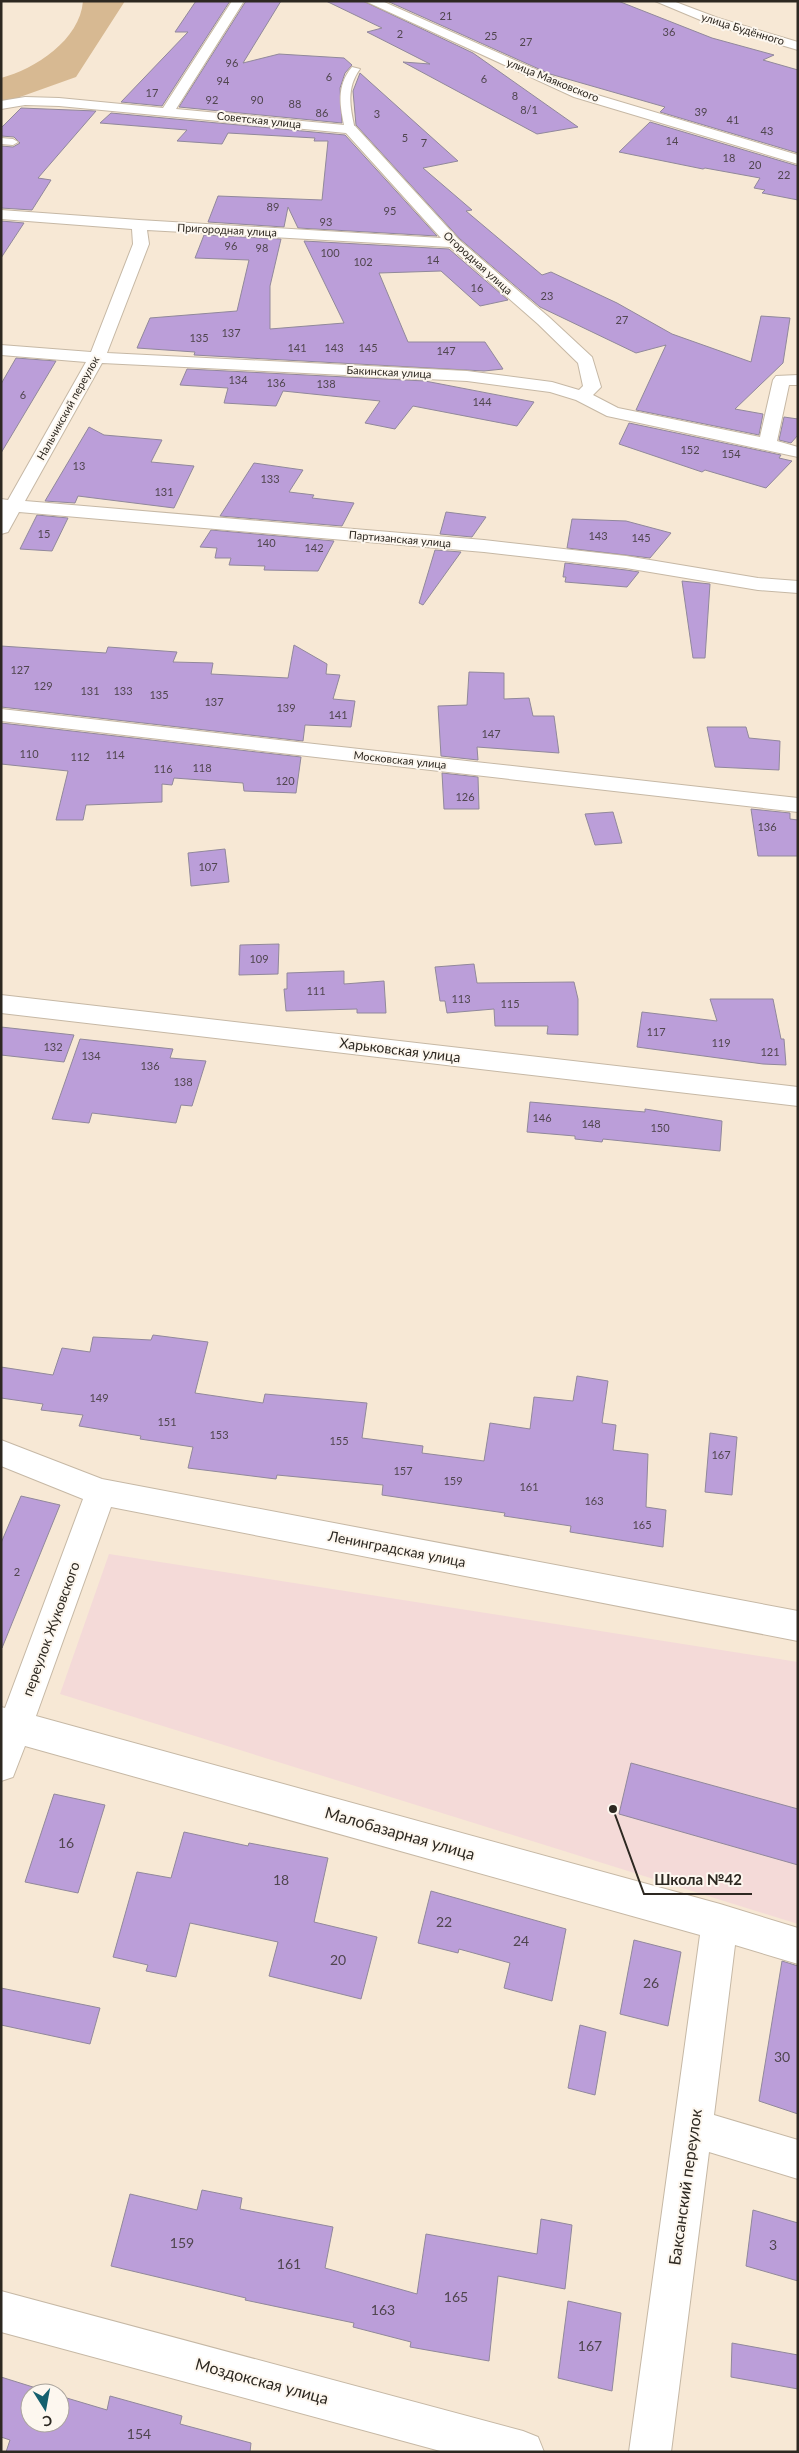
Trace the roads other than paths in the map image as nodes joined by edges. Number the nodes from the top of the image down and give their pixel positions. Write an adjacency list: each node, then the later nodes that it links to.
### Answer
1 (238, 1): 7 (street)
2 (371, 1): 11 (street, улица Маяковского)
3 (661, 1): 4 (street, улица Будённого)
4 (798, 46)
5 (355, 69): 8 (lane)
6 (1, 105): 7 (street, Советская улица)
7 (168, 111): 8 (street, Советская улица)
8 (350, 129): 14 (street, Огородная улица)
9 (1, 141): 10 (lane)
10 (13, 142)
11 (798, 160)
12 (1, 214): 13 (street, Пригородная улица)
13 (139, 225): 14 (street, Пригородная улица); 16 (street, Нальчикский переулок)
14 (454, 243): 18 (street, Огородная улица)
15 (1, 350): 16 (street, Бакинская улица)
16 (97, 358): 18 (street, Бакинская улица); 21 (street, Нальчикский переулок)
17 (798, 380): 19 (street)
18 (582, 396): 19 (street, Бакинская улица)
19 (767, 444): 20 (street, Бакинская улица)
20 (798, 452)
21 (7, 506): 22 (street, Нальчикский переулок); 23 (street, Партизанская улица)
22 (1, 528)
23 (798, 587)
24 (1, 715): 25 (street, Московская улица)
25 (798, 805)
26 (1, 1004): 27 (street, Харьковская улица)
27 (798, 1097)
28 (1, 1453): 29 (street, Ленинградская улица)
29 (101, 1492): 30 (street, Ленинградская улица); 31 (street, переулок Жуковского)
30 (798, 1626)
31 (8, 1725): 32 (street, переулок Жуковского); 33 (street, Малобазарная улица)
32 (1, 1765)
33 (720, 1922): 34 (street, Малобазарная улица); 35 (street, Баксанский переулок)
34 (798, 1946)
35 (693, 2128): 36 (street); 39 (street, Баксанский переулок)
36 (798, 2160)
37 (1, 2311): 38 (street, Моздокская улица)
38 (523, 2452)
39 (650, 2452)

